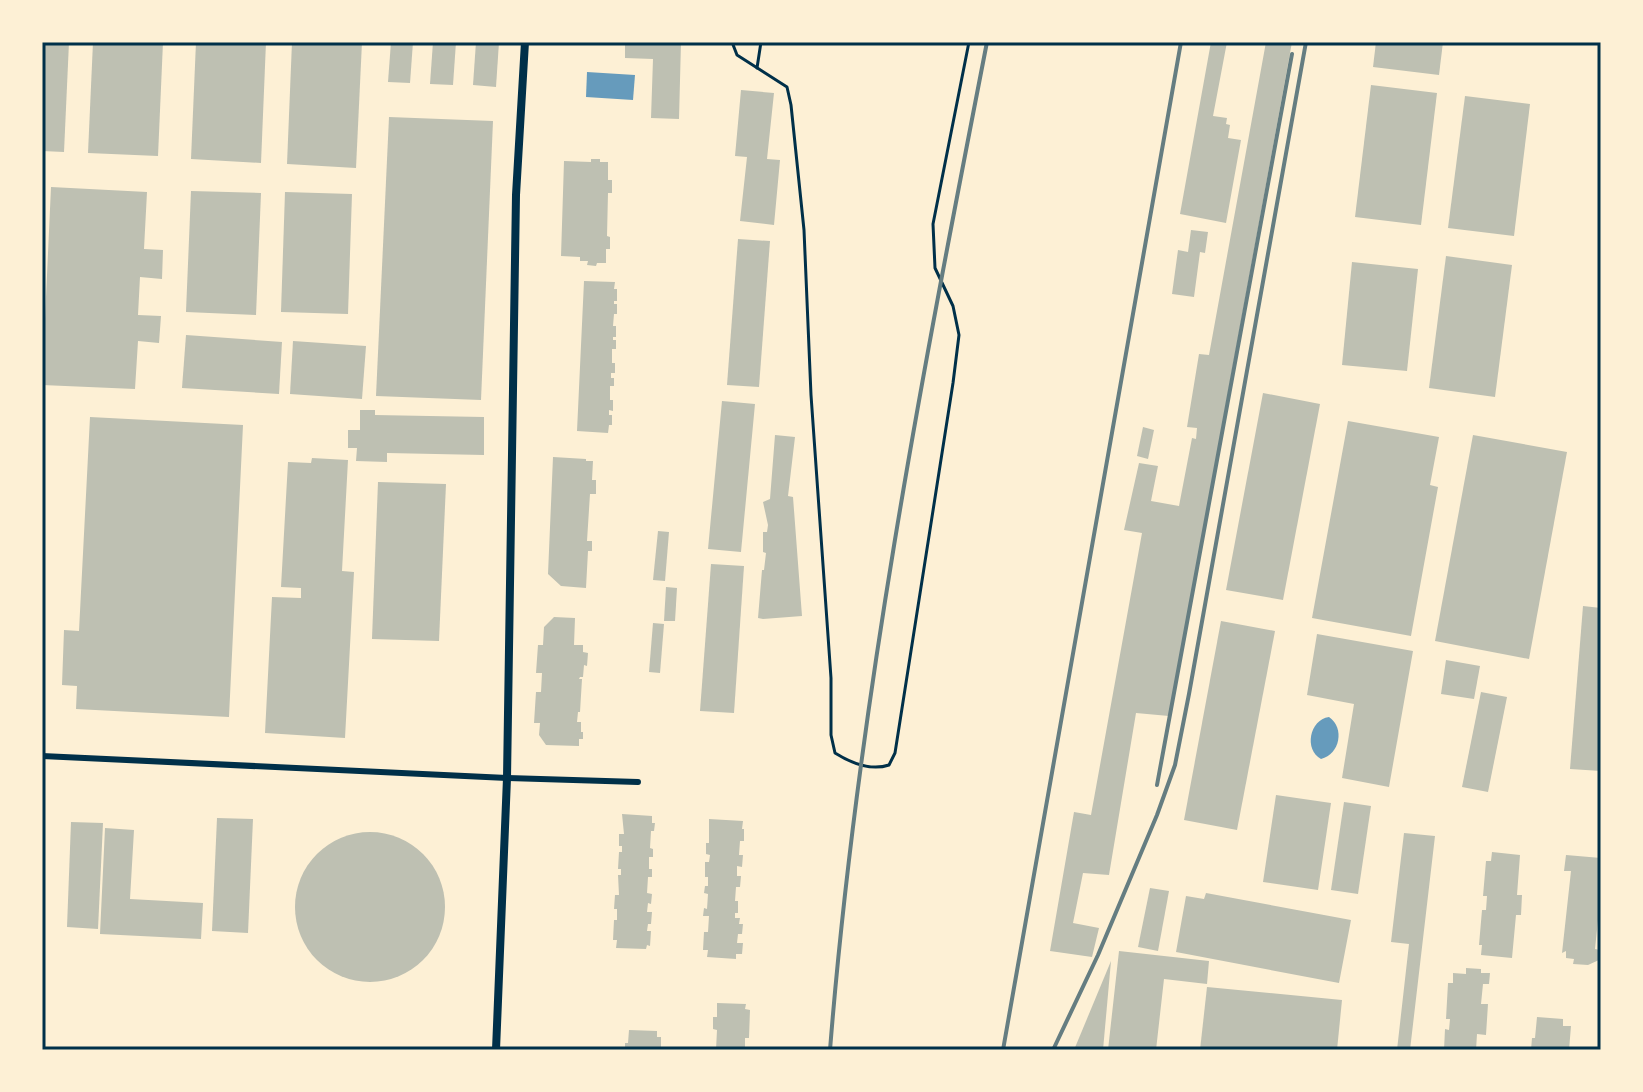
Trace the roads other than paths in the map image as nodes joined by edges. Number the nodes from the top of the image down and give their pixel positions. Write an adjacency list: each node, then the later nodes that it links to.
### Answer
1 (525, 42): 7 (street)
2 (732, 42): 5 (lane)
3 (761, 42): 5 (lane)
4 (969, 42): 5 (lane)
5 (757, 68)
6 (42, 756): 7 (street)
7 (507, 778): 8 (street); 9 (street)
8 (638, 782)
9 (496, 1050)

